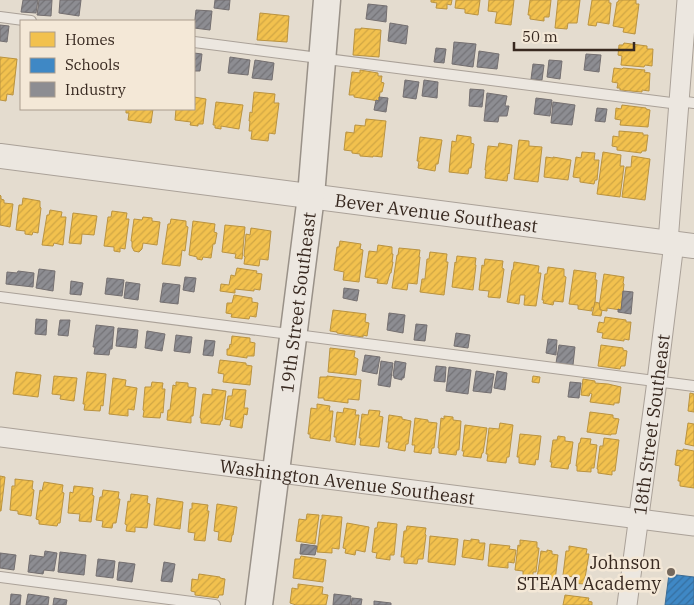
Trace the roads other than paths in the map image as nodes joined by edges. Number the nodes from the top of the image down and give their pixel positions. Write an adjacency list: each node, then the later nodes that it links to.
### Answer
1 (327, 0): 6 (main road, 19th Street Southeast)
2 (687, 0): 7 (street, 18th Street Southeast)
3 (0, 17): 4 (lane)
4 (23, 20)
5 (195, 42): 6 (lane)
6 (322, 58): 7 (lane); 9 (main road, 19th Street Southeast)
7 (684, 103): 10 (street, 18th Street Southeast)
8 (0, 156): 9 (street, Bever Avenue Southeast)
9 (311, 196): 10 (street, Bever Avenue Southeast); 12 (main road, 19th Street Southeast)
10 (679, 244): 13 (street, 18th Street Southeast)
11 (0, 296): 12 (lane)
12 (294, 334): 13 (lane); 16 (main road, 19th Street Southeast)
13 (657, 381): 14 (lane); 17 (street, 18th Street Southeast)
14 (694, 386)
15 (0, 437): 16 (street, Washington Avenue Southeast)
16 (276, 472): 17 (street, Washington Avenue Southeast); 21 (main road, 19th Street Southeast)
17 (637, 519): 18 (street, Washington Avenue Southeast); 22 (street, 18th Street Southeast)
18 (694, 526)
19 (0, 577): 20 (lane)
20 (215, 605)
21 (259, 605)
22 (626, 605)

